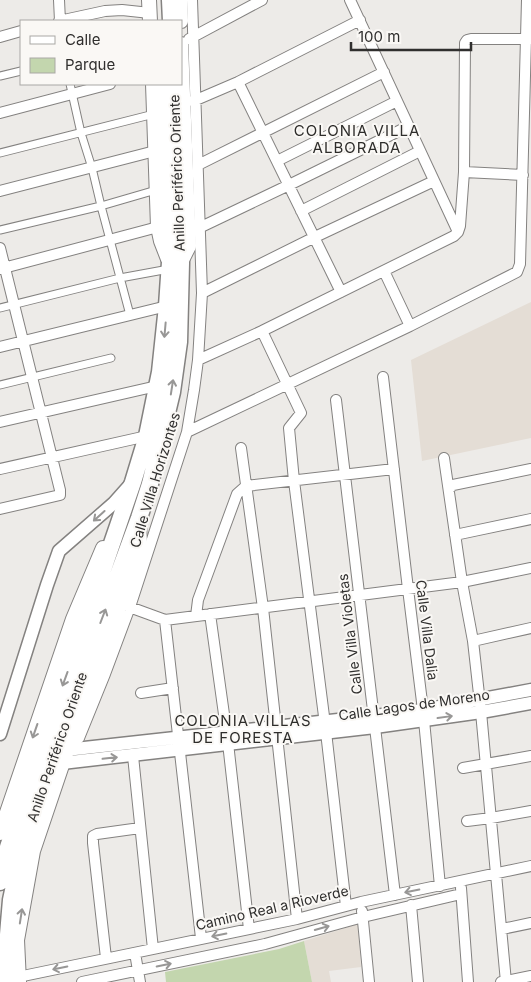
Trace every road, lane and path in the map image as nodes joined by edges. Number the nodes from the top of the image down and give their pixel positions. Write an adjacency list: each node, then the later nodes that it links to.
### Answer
1 (59, 0): 9 (street)
2 (170, 0): 11 (highway)
3 (180, 0): 12 (main road)
4 (192, 0): 15 (street, Calle Villa Horizontes)
5 (262, 0): 15 (street)
6 (350, 0): 13 (street)
7 (528, 0): 17 (street)
8 (154, 11): 10 (street)
9 (60, 20)
10 (64, 20)
11 (171, 20)
12 (181, 20)
13 (360, 20): 21 (street); 23 (street)
14 (20, 31): 16 (street)
15 (194, 36): 18 (street); 29 (street, Calle Villa Horizontes)
16 (0, 37)
17 (529, 39): 42 (street); 43 (street)
18 (182, 43)
19 (182, 50): 29 (main road, Anillo Periférico Oriente)
20 (20, 70): 22 (street)
21 (384, 72): 30 (street); 35 (street)
22 (0, 76)
23 (238, 82): 29 (street); 35 (street)
24 (102, 85): 28 (street)
25 (153, 85): 32 (main road, Anillo Periférico Oriente)
26 (163, 85): 57 (highway, Anillo Periférico Oriente)
27 (174, 85): 57 (highway, Anillo Periférico Oriente)
28 (72, 89): 31 (street); 34 (street)
29 (190, 101): 40 (street, Calle Villa Horizontes); 57 (main road, Anillo Periférico Oriente)
30 (397, 101): 33 (street); 39 (street)
31 (0, 113)
32 (154, 114): 34 (street); 36 (main road, Anillo Periférico Oriente)
33 (409, 126): 37 (street); 45 (street)
34 (81, 133): 38 (street); 41 (street)
35 (263, 133): 39 (street); 40 (street)
36 (155, 151): 41 (street); 47 (main road, Anillo Periférico Oriente)
37 (420, 151): 44 (street); 49 (street)
38 (0, 152)
39 (277, 161): 45 (street)
40 (198, 165): 51 (street, Calle Villa Horizontes)
41 (92, 168): 46 (street); 48 (street)
42 (464, 172): 43 (street); 53 (street)
43 (523, 175): 67 (street)
44 (434, 181): 53 (street); 54 (street)
45 (289, 185): 49 (street); 51 (street)
46 (0, 190)
47 (156, 190): 48 (street); 50 (main road, Anillo Periférico Oriente)
48 (101, 206): 52 (street); 55 (street)
49 (302, 211): 54 (street)
50 (158, 227): 55 (street); 57 (main road, Anillo Periférico Oriente)
51 (201, 227): 62 (street, Calle Villa Horizontes)
52 (0, 230)
53 (458, 232): 59 (street)
54 (315, 237): 61 (street); 62 (street)
55 (110, 240): 58 (street); 60 (street)
56 (0, 248): 58 (street)
57 (174, 258): 60 (street); 64 (highway, Anillo Periférico Oriente); 96 (highway, Anillo Periférico Oriente, one-way to 57)
58 (2, 268): 63 (street)
59 (384, 271): 61 (street); 67 (street)
60 (120, 278): 63 (street); 66 (street)
61 (341, 292): 68 (street)
62 (202, 293): 72 (street, Calle Villa Horizontes)
63 (14, 304): 65 (street); 69 (street)
64 (167, 306): 66 (street); 77 (highway, Anillo Periférico Oriente, one-way to 77)
65 (0, 308)
66 (130, 315): 69 (street)
67 (410, 326): 75 (street)
68 (262, 331): 72 (street); 75 (street)
69 (23, 341): 70 (street); 73 (street)
70 (0, 347)
71 (111, 358): 73 (street)
72 (198, 360): 81 (street, Calle Villa Horizontes)
73 (32, 376): 76 (street); 79 (street)
74 (383, 377): 87 (street, Calle Villa Dalia)
75 (287, 384): 81 (street); 90 (street)
76 (0, 385)
77 (157, 386): 79 (street); 82 (highway, Anillo Periférico Oriente)
78 (336, 400): 89 (street, Calle Villa Violetas)
79 (41, 412): 80 (street); 84 (street)
80 (0, 422)
81 (187, 432): 104 (street, Calle Villa Horizontes)
82 (147, 436): 84 (street); 91 (highway, Anillo Periférico Oriente)
83 (240, 448): 92 (street)
84 (52, 457): 86 (street); 95 (street)
85 (444, 458): 93 (street)
86 (0, 469)
87 (394, 469): 89 (street); 101 (street, Calle Villa Dalia)
88 (531, 469): 93 (street)
89 (344, 475): 90 (street); 102 (street, Calle Villa Violetas)
90 (294, 481): 92 (street); 103 (street)
91 (133, 482): 94 (highway, Anillo Periférico Oriente); 122 (street, Anillo Periférico Oriente, one-way to 122)
92 (246, 486): 105 (street); 107 (street)
93 (449, 489): 98 (street)
94 (124, 508): 134 (main road, Anillo Periférico Oriente, one-way to 134); 137 (highway, Anillo Periférico Oriente, one-way to 137)
95 (0, 509)
96 (139, 518): 104 (main road, Anillo Periférico Oriente); 111 (highway, Anillo Periférico Oriente, one-way to 96)
97 (531, 519): 98 (street)
98 (455, 535): 100 (street)
99 (531, 568): 100 (street)
100 (462, 582): 101 (street); 110 (street)
101 (408, 589): 102 (street); 118 (street, Calle Villa Dalia)
102 (359, 595): 103 (street); 119 (street, Calle Villa Violetas)
103 (310, 602): 105 (street); 120 (street)
104 (125, 605): 108 (street); 115 (main road, Anillo Periférico Oriente); 127 (street, Calle Villa Horizontes)
105 (263, 608): 106 (street); 121 (street)
106 (210, 614): 107 (street); 123 (street)
107 (196, 616): 108 (street)
108 (165, 620): 112 (street)
109 (531, 628): 110 (street)
110 (472, 641): 117 (street)
111 (80, 680): 115 (highway); 156 (highway, Anillo Periférico Oriente)
112 (173, 688): 114 (street); 124 (street)
113 (531, 690): 117 (street, Calle Lagos de Moreno)
114 (141, 693)
115 (83, 702): 127 (main road, Anillo Periférico Oriente)
116 (531, 703): 117 (street, Calle Lagos de Moreno)
117 (480, 706): 118 (street, Calle Lagos de Moreno); 128 (street)
118 (424, 715): 119 (street, Calle Lagos de Moreno); 139 (street, Calle Villa Dalia)
119 (374, 722): 120 (street, Calle Lagos de Moreno); 141 (street, Calle Villa Violetas)
120 (326, 727): 121 (street, Calle Lagos de Moreno); 144 (street)
121 (277, 732): 123 (street, Calle Lagos de Moreno); 146 (street)
122 (0, 734)
123 (228, 738): 124 (street, Calle Lagos de Moreno); 148 (street)
124 (179, 744): 125 (street, Calle Lagos de Moreno); 127 (street, Calle Lagos de Moreno); 150 (street)
125 (133, 756): 127 (street, Calle Lagos de Moreno, one-way to 125); 133 (street)
126 (531, 756): 128 (street)
127 (64, 757): 156 (main road, Anillo Periférico Oriente, one-way to 127)
128 (485, 764): 129 (street); 131 (street)
129 (463, 768)
130 (531, 811): 131 (street)
131 (491, 818): 132 (street); 136 (street)
132 (467, 821)
133 (140, 828): 151 (street); 153 (street)
134 (0, 834)
135 (531, 866): 136 (street, Camino Real a Rioverde)
136 (497, 873): 138 (street, Camino Real a Rioverde); 149 (street)
137 (0, 882)
138 (460, 882): 139 (street, Camino Real a Rioverde); 140 (street)
139 (440, 886): 141 (street, Camino Real a Rioverde, one-way to 141)
140 (461, 894): 143 (street); 161 (street)
141 (394, 895): 142 (street, Camino Real a Rioverde)
142 (361, 902): 144 (street, Camino Real a Rioverde); 145 (street)
143 (411, 905): 145 (street); 160 (street)
144 (346, 906): 146 (street, Camino Real a Rioverde)
145 (364, 917): 154 (street, one-way to 145); 159 (street)
146 (297, 919): 148 (street, Camino Real a Rioverde)
147 (531, 923): 149 (street)
148 (250, 929): 150 (street, Camino Real a Rioverde, one-way to 150)
149 (502, 929): 162 (street)
150 (201, 938): 151 (street, Camino Real a Rioverde)
151 (153, 949): 152 (street, Camino Real a Rioverde)
152 (135, 952): 153 (street, Camino Real a Rioverde); 154 (street)
153 (106, 958): 156 (street, Camino Real a Rioverde, one-way to 156)
154 (138, 971): 157 (street); 158 (street)
155 (531, 976): 162 (street)
156 (15, 980)
157 (86, 982)
158 (140, 982)
159 (369, 982)
160 (418, 982)
161 (468, 982)
162 (505, 982)

